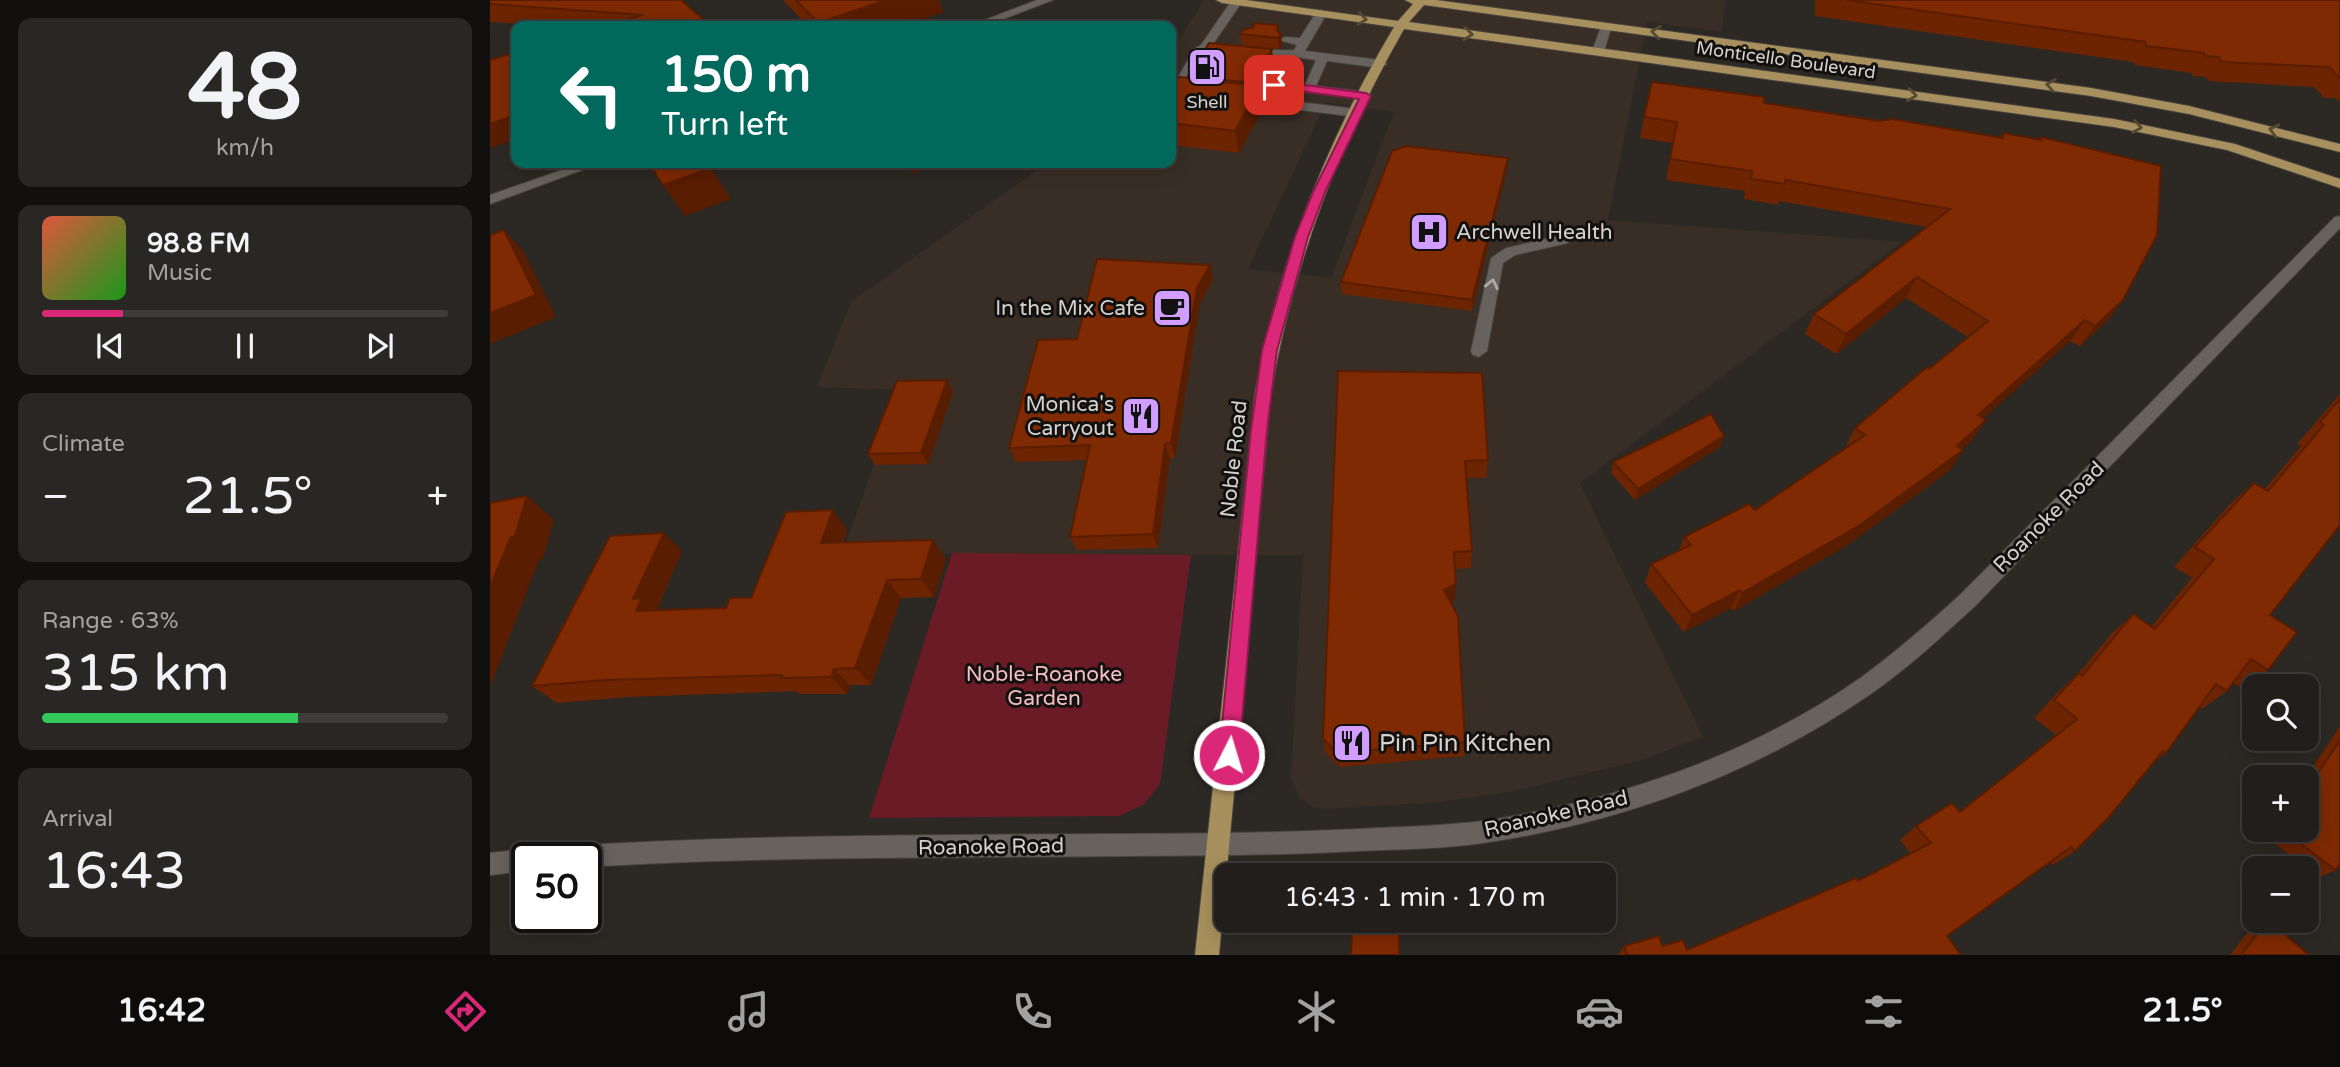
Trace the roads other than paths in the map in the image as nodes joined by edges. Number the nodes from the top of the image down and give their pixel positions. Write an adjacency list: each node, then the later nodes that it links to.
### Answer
1 (1047, 0): 7 (street)
2 (1222, 0): 4 (main road, Monticello Boulevard)
3 (1417, 1): 8 (main road, Noble Road); 9 (main road, Monticello Boulevard)
4 (1236, 2): 5 (main road, Monticello Boulevard); 12 (street)
5 (1253, 2): 6 (main road, Monticello Boulevard)
6 (1321, 13): 8 (main road, Monticello Boulevard, one-way to 8); 11 (street)
7 (989, 21)
8 (1401, 24): 13 (main road, Monticello Boulevard, one-way to 13); 16 (main road, Noble Road)
9 (1606, 26): 13 (street); 21 (main road, Monticello Boulevard, one-way to 9)
10 (1285, 40): 11 (street)
11 (1304, 42): 14 (street)
12 (1205, 47): 14 (street); 18 (street)
13 (1598, 51): 23 (main road, Monticello Boulevard, one-way to 23)
14 (1294, 54): 15 (street); 17 (street)
15 (1323, 57): 16 (street); 17 (street)
16 (1381, 64): 20 (main road, Noble Road)
17 (1309, 89): 20 (street)
18 (1200, 94)
19 (1225, 97): 20 (street)
20 (1361, 104): 28 (main road, Noble Road)
21 (2340, 148)
22 (579, 168): 24 (street)
23 (2340, 184)
24 (490, 200)
25 (2340, 220): 28 (street, Roanoke Road)
26 (1563, 240): 27 (street, one-way to 26)
27 (1479, 351)
28 (1219, 844): 29 (street, Roanoke Road); 32 (main road, Noble Road)
29 (602, 855)
30 (511, 862): 31 (street)
31 (490, 864)
32 (1207, 955)

